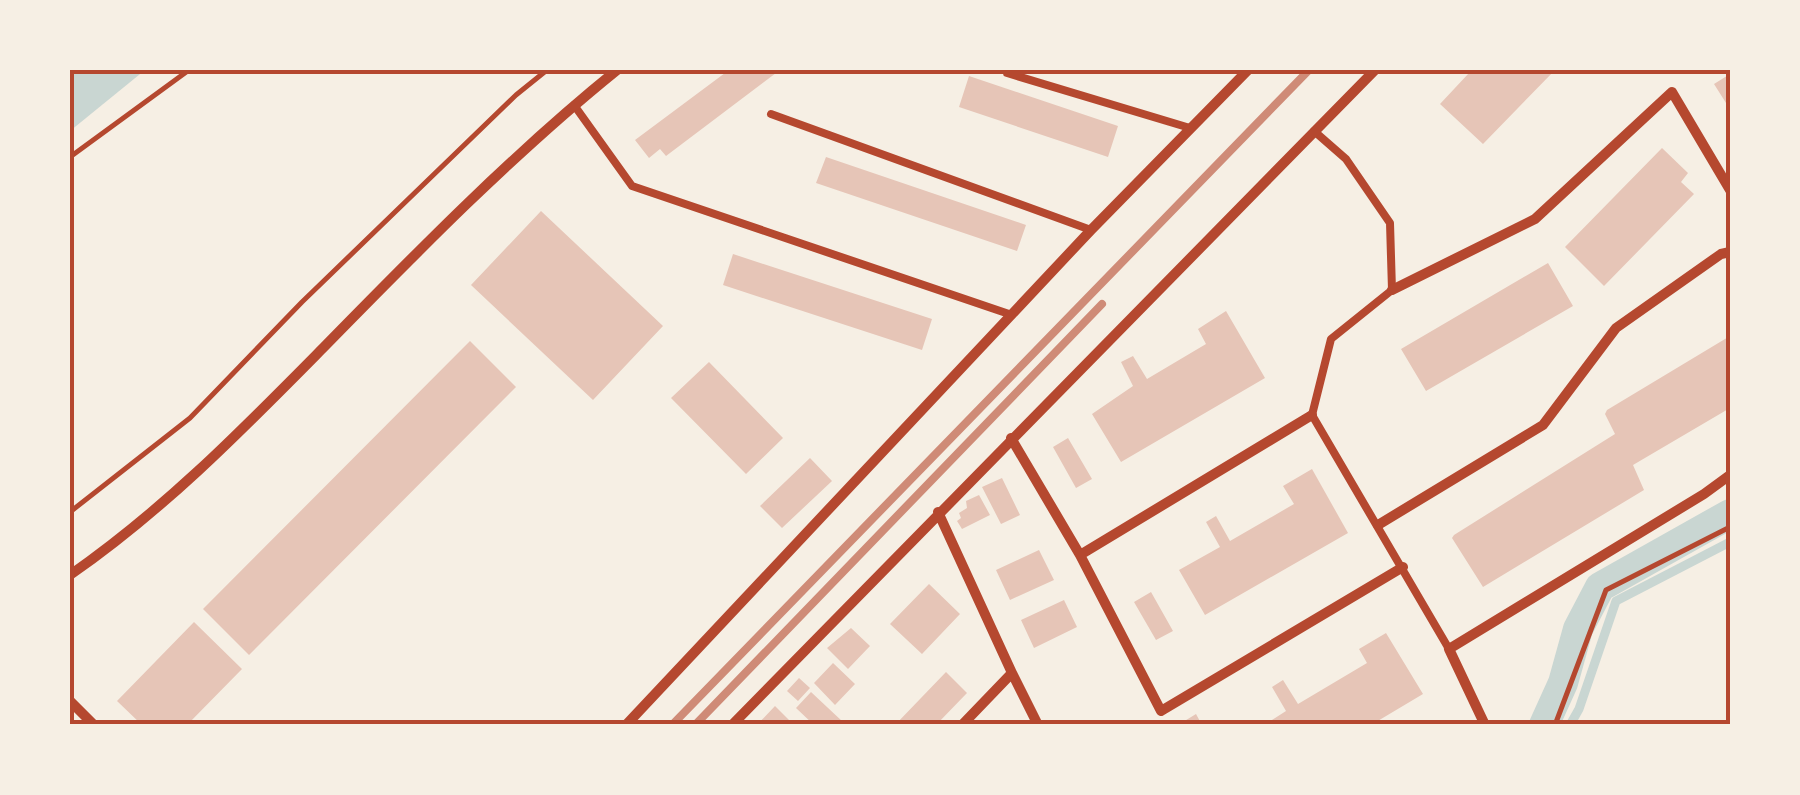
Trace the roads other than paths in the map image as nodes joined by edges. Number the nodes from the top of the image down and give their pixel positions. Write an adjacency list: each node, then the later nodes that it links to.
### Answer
1 (618, 70): 5 (street)
2 (1248, 70): 7 (street)
3 (1375, 70): 8 (street)
4 (1007, 73): 7 (lane)
5 (574, 105): 13 (lane); 21 (street)
6 (771, 114): 10 (lane)
7 (1190, 128): 10 (street)
8 (1314, 131): 12 (lane); 15 (street)
9 (1730, 190): 12 (street)
10 (1091, 230): 13 (street)
11 (1730, 252): 18 (street)
12 (1392, 290): 14 (lane)
13 (1012, 315): 26 (street)
14 (1312, 415): 18 (lane); 19 (street)
15 (1011, 438): 17 (street); 19 (street)
16 (1730, 475): 22 (street)
17 (938, 512): 23 (street); 27 (street)
18 (1378, 525): 20 (lane)
19 (1080, 554): 20 (street)
20 (1403, 567): 22 (lane)
21 (70, 576)
22 (1449, 649): 30 (street)
23 (1012, 673): 28 (street); 29 (street)
24 (70, 701): 25 (street)
25 (94, 725)
26 (626, 725)
27 (732, 725)
28 (962, 725)
29 (1038, 725)
30 (1485, 725)

